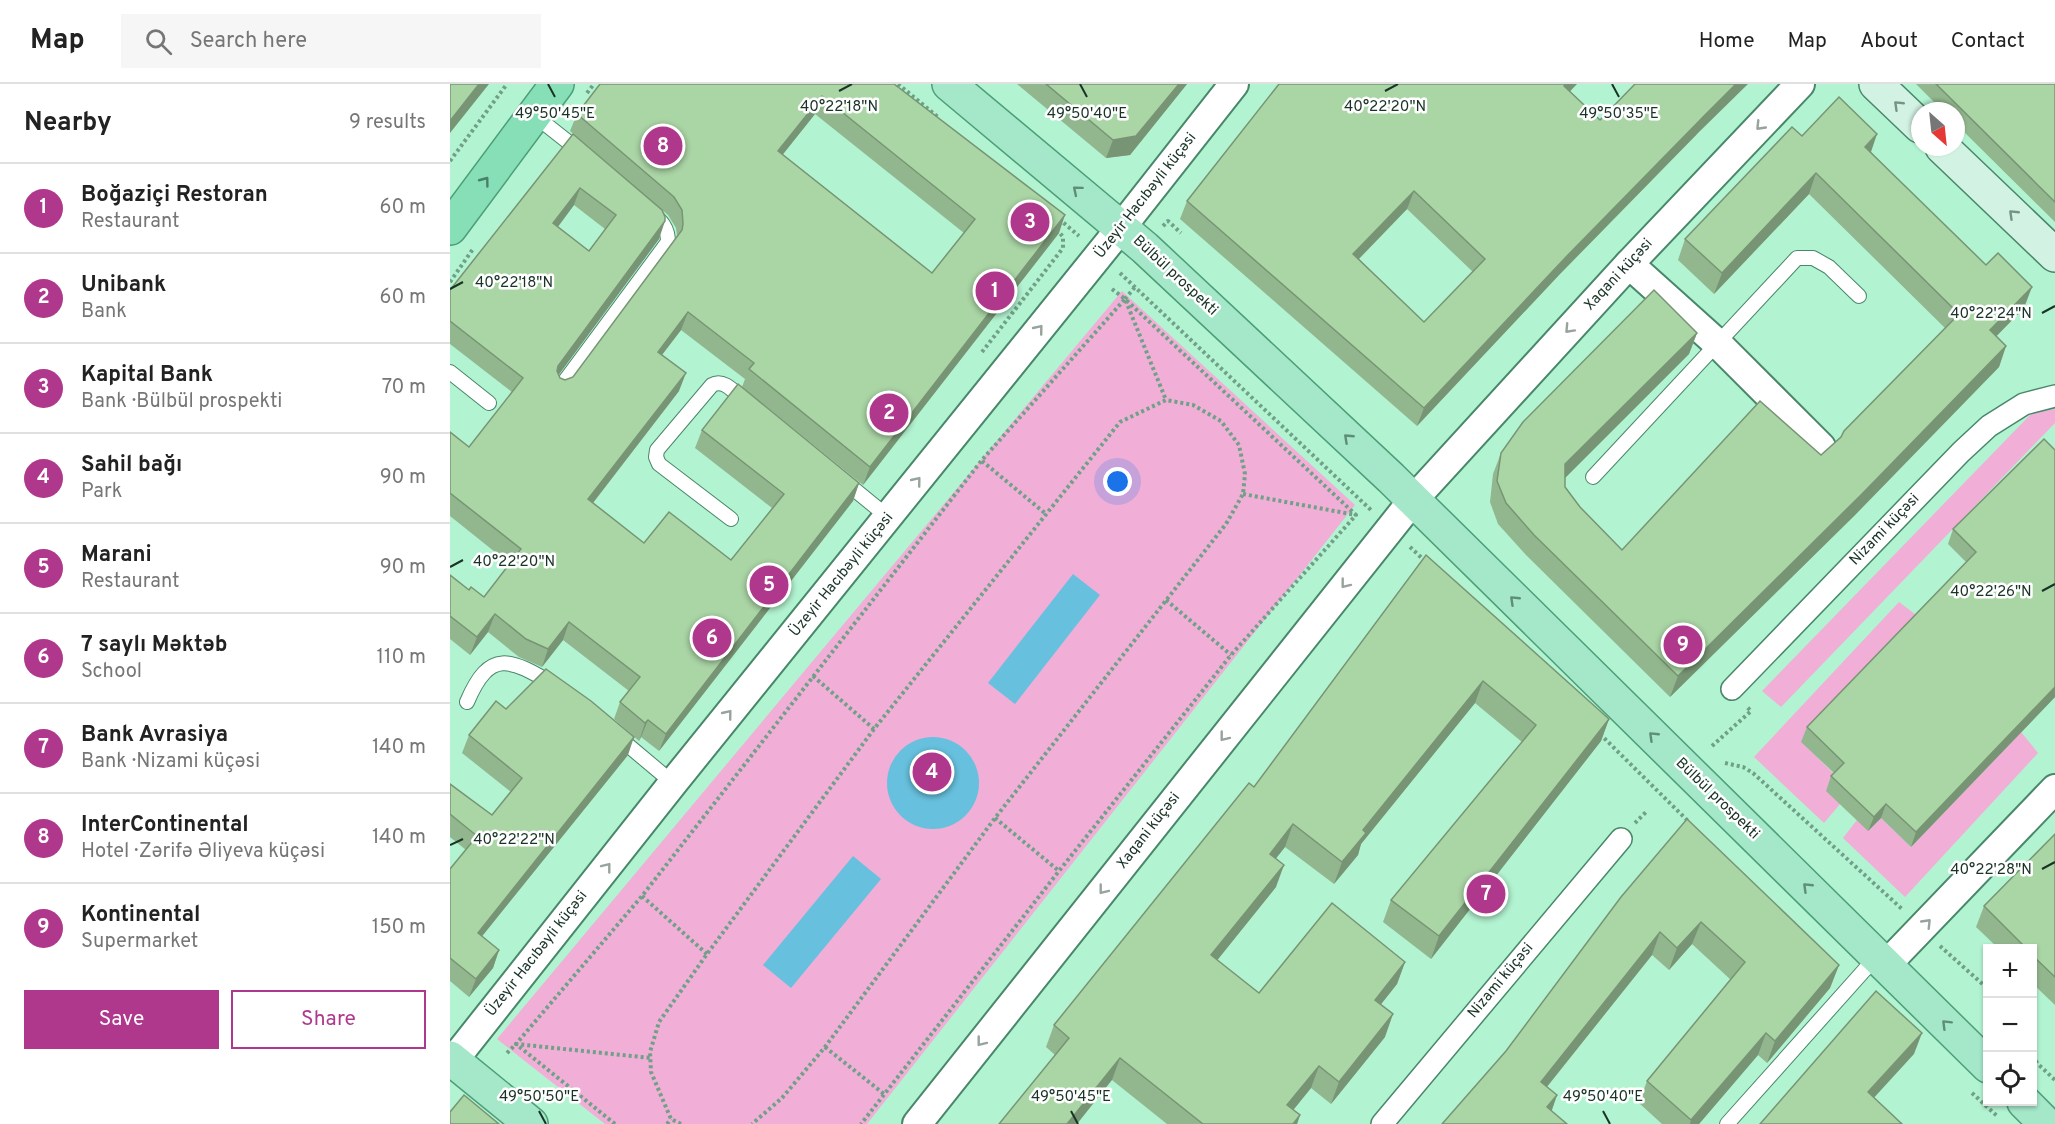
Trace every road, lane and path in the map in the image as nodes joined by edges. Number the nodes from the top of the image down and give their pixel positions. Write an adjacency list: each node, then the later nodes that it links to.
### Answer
1 (507, 84): 12 (path)
2 (898, 84): 9 (path)
3 (949, 84): 17 (main road, Bülbül prospekti, one-way to 3)
4 (1234, 84): 17 (street, Üzeyir Hacıbəyli küçəsi)
5 (1800, 84): 22 (street, Xaqani küçəsi, one-way to 22)
6 (1876, 84): 8 (main road, one-way to 6)
7 (544, 97): 11 (lane); 18 (highway, one-way to 7)
8 (1911, 117)
9 (942, 121)
10 (1951, 156): 21 (main road, one-way to 10)
11 (590, 160)
12 (450, 161)
13 (644, 207): 31 (lane)
14 (1057, 217): 19 (path)
15 (1168, 221): 20 (path)
16 (1055, 226): 29 (path)
17 (1122, 227): 40 (main road, Bülbül prospekti, one-way to 17); 45 (street, Üzeyir Hacıbəyli küçəsi, one-way to 17)
18 (450, 228)
19 (1074, 232)
20 (1181, 233)
21 (2055, 255)
22 (1629, 264): 28 (street); 40 (street, Xaqani küçəsi, one-way to 40)
23 (1124, 276): 24 (path)
24 (1135, 287): 27 (path); 42 (path)
25 (1112, 289): 27 (path)
26 (1859, 296): 28 (lane)
27 (1125, 299): 33 (path); 37 (path); 44 (path)
28 (1718, 344): 36 (street); 39 (lane)
29 (976, 360)
30 (450, 372): 34 (lane)
31 (559, 389)
32 (2055, 396): 52 (street, Nizami küçəsi)
33 (1166, 400): 41 (path); 43 (path)
34 (489, 403)
35 (759, 412): 46 (lane)
36 (1821, 447)
37 (982, 460): 43 (path); 51 (path)
38 (831, 470): 45 (lane)
39 (1593, 477)
40 (1402, 489): 70 (main road, Bülbül prospekti, one-way to 40); 89 (street, Xaqani küçəsi, one-way to 89)
41 (1243, 494): 44 (path); 49 (path)
42 (1366, 505)
43 (1046, 514): 57 (path)
44 (1356, 516): 50 (path)
45 (888, 518): 61 (street, Üzeyir Hacıbəyli küçəsi, one-way to 45)
46 (731, 519)
47 (1422, 558): 48 (path)
48 (1431, 567)
49 (1166, 600): 50 (path); 63 (path)
50 (1231, 655): 66 (path)
51 (813, 676): 57 (path); 67 (path)
52 (1732, 689)
53 (565, 693): 54 (lane)
54 (467, 702)
55 (1751, 711): 59 (path)
56 (609, 729): 61 (lane)
57 (874, 729): 69 (path)
58 (1598, 731): 64 (path)
59 (1712, 746)
60 (1716, 760): 68 (path)
61 (673, 783): 76 (street, Üzeyir Hacıbəyli küçəsi, one-way to 61)
62 (2055, 789): 68 (street, one-way to 62)
63 (994, 818): 66 (path); 73 (path)
64 (1689, 822)
65 (1621, 839): 90 (street, Nizami küçəsi)
66 (1059, 871): 80 (path)
67 (642, 896): 69 (path); 72 (path)
68 (1922, 928): 70 (street); 71 (path)
69 (707, 954): 75 (path)
70 (1882, 960): 78 (main road, Bülbül prospekti, one-way to 70); 91 (lane)
71 (1983, 984)
72 (516, 1044): 74 (path); 75 (path); 84 (path)
73 (825, 1047): 80 (path); 87 (path)
74 (507, 1053)
75 (651, 1058): 82 (path)
76 (451, 1062): 83 (main road)
77 (2037, 1063): 79 (path)
78 (1980, 1079): 92 (path)
79 (2055, 1080)
80 (884, 1094): 88 (path)
81 (2029, 1106): 93 (main road)
82 (671, 1119): 85 (path); 86 (path)
83 (531, 1124)
84 (615, 1124)
85 (667, 1124)
86 (681, 1124)
87 (752, 1124)
88 (861, 1124)
89 (917, 1124)
90 (1382, 1124)
91 (1726, 1124)
92 (2005, 1124)
93 (2046, 1124)

